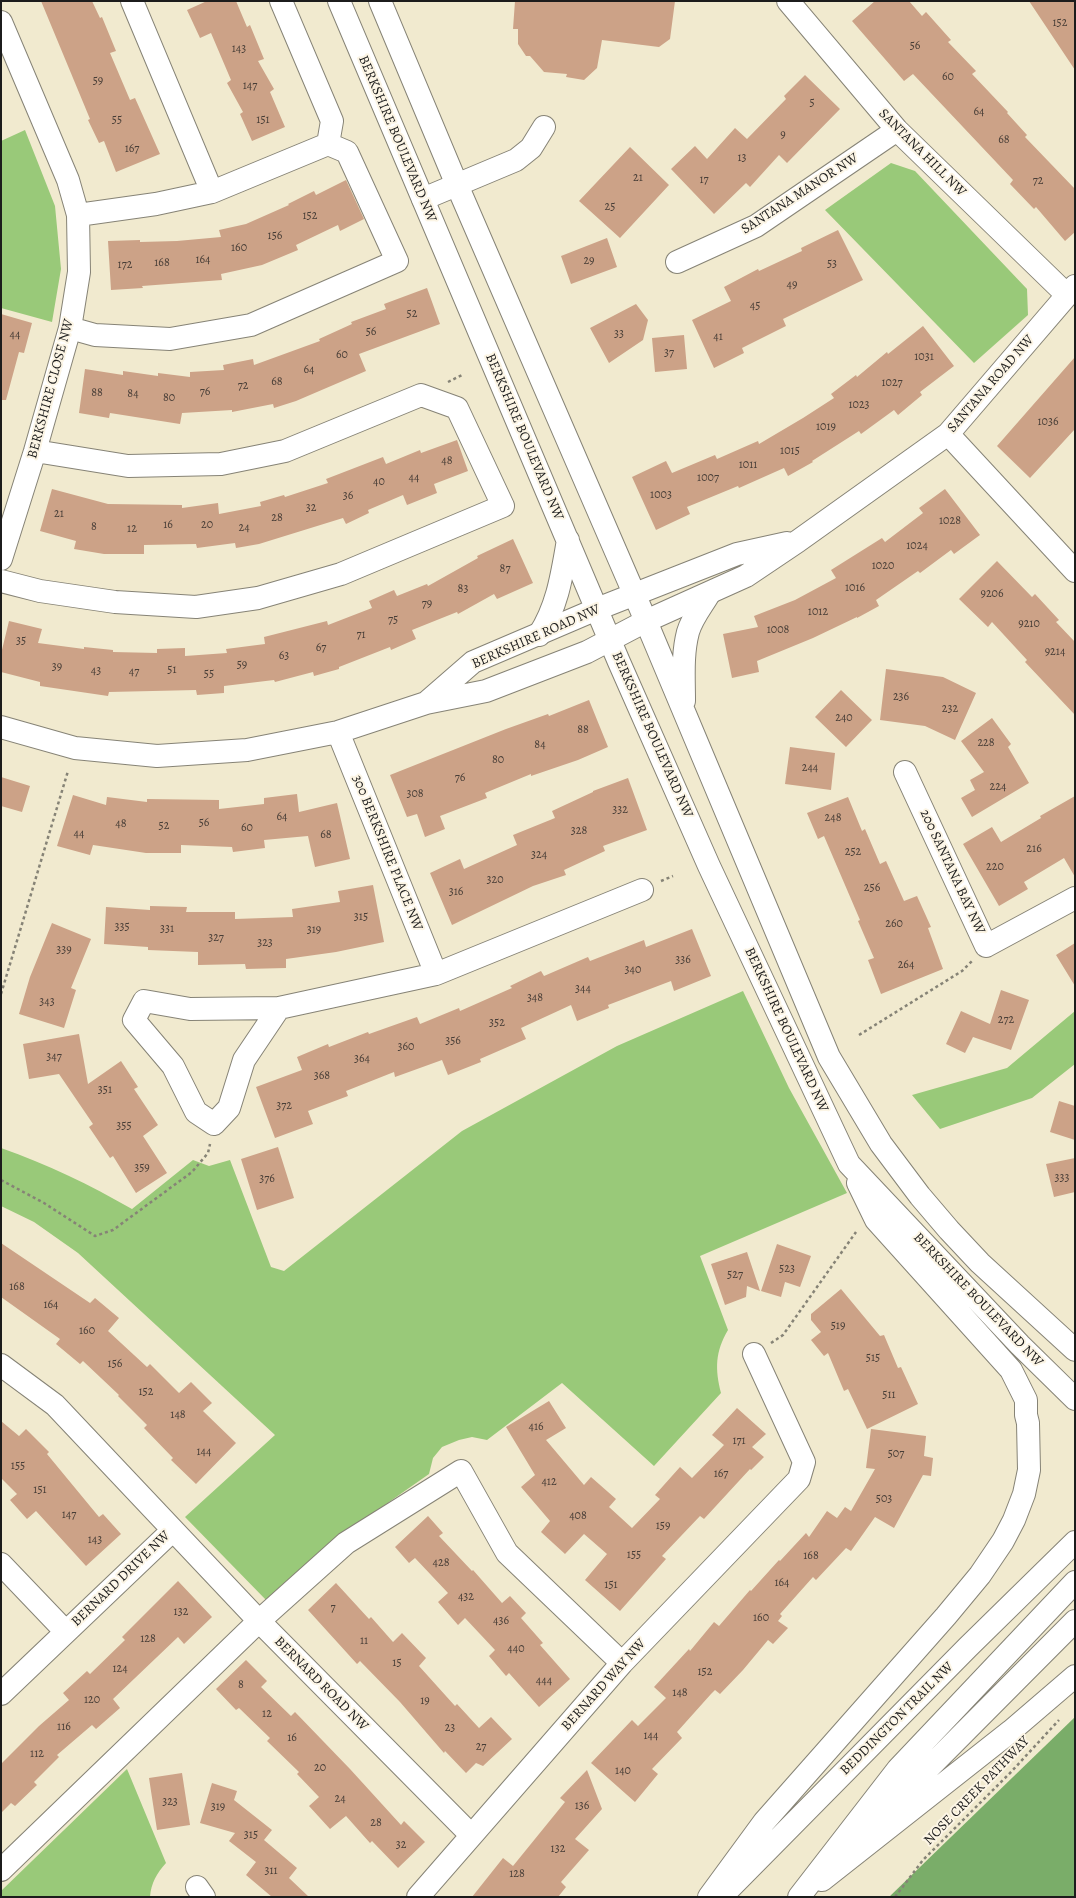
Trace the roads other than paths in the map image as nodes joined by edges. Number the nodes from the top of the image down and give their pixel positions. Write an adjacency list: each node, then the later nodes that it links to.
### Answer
1 (132, 1): 11 (street)
2 (281, 1): 9 (street)
3 (339, 1): 12 (street, BERKSHIRE BOULEVARD NW)
4 (380, 1): 10 (street, BERKSHIRE BOULEVARD NW)
5 (788, 1): 8 (street, SANTANA HILL NW)
6 (1, 22): 13 (street, BERKSHIRE CLOSE NW)
7 (544, 127): 10 (street)
8 (897, 130): 14 (street, SANTANA MANOR NW); 15 (street, SANTANA HILL NW)
9 (328, 144): 11 (street); 16 (street)
10 (457, 185): 12 (street); 25 (street, BERKSHIRE BOULEVARD NW)
11 (212, 192): 13 (street)
12 (423, 200): 19 (street, BERKSHIRE BOULEVARD NW)
13 (78, 215): 16 (street, BERKSHIRE CLOSE NW)
14 (677, 262)
15 (1071, 291): 17 (street, SANTANA ROAD NW)
16 (70, 328): 18 (street, BERKSHIRE CLOSE NW)
17 (948, 434): 20 (street, SANTANA ROAD NW); 22 (street)
18 (35, 451): 21 (street, BERKSHIRE CLOSE NW); 23 (street)
19 (568, 540): 26 (street, BERKSHIRE BOULEVARD NW); 28 (street)
20 (798, 541): 24 (street, SANTANA ROAD NW); 25 (street, SANTANA ROAD NW)
21 (1, 560)
22 (1075, 571)
23 (1, 581)
24 (709, 594): 27 (street, SANTANA ROAD NW); 31 (street)
25 (634, 595): 26 (street, BERKSHIRE ROAD NW); 27 (street, BERKSHIRE BOULEVARD NW)
26 (598, 609): 28 (street, BERKSHIRE ROAD NW); 29 (street, BERKSHIRE BOULEVARD NW)
27 (646, 621): 29 (street, BERKSHIRE ROAD NW); 31 (street, BERKSHIRE BOULEVARD NW)
28 (539, 635): 30 (street, BERKSHIRE ROAD NW)
29 (610, 640): 30 (street, BERKSHIRE ROAD NW); 39 (street, BERKSHIRE BOULEVARD NW)
30 (426, 703): 33 (street, BERKSHIRE ROAD NW)
31 (685, 714): 40 (street, BERKSHIRE BOULEVARD NW)
32 (1, 727): 33 (street, BERKSHIRE ROAD NW)
33 (338, 732): 37 (street, 300 BERKSHIRE PLACE NW)
34 (905, 772): 36 (street, 200 SANTANA BAY NW)
35 (642, 890): 37 (street)
36 (1075, 898)
37 (436, 974): 38 (street)
38 (279, 1008): 38 (street)
39 (849, 1164): 45 (street, BERKSHIRE BOULEVARD NW); 59 (street)
40 (1032, 1312): 41 (street); 42 (street, BERKSHIRE BOULEVARD NW)
41 (1075, 1332)
42 (1075, 1350)
43 (754, 1354): 53 (street, BERNARD WAY NW)
44 (1, 1365): 46 (street, BERNARD DRIVE NW)
45 (1075, 1399)
46 (173, 1530): 50 (street, BERNARD ROAD NW); 52 (street, BERNARD DRIVE NW)
47 (1075, 1542): 60 (street, BEDDINGTON TRAIL NW)
48 (1, 1564): 52 (street)
49 (1075, 1582): 61 (street)
50 (259, 1621): 53 (street); 56 (street, BERNARD ROAD NW); 57 (street)
51 (1075, 1621): 61 (street)
52 (66, 1632): 55 (street, BERNARD DRIVE NW)
53 (622, 1663): 56 (street, BERNARD WAY NW)
54 (1075, 1676): 61 (street)
55 (1, 1694)
56 (471, 1835): 58 (street, BERNARD WAY NW)
57 (1, 1870)
58 (418, 1897)
59 (709, 1897)
60 (722, 1897)
61 (800, 1897)

